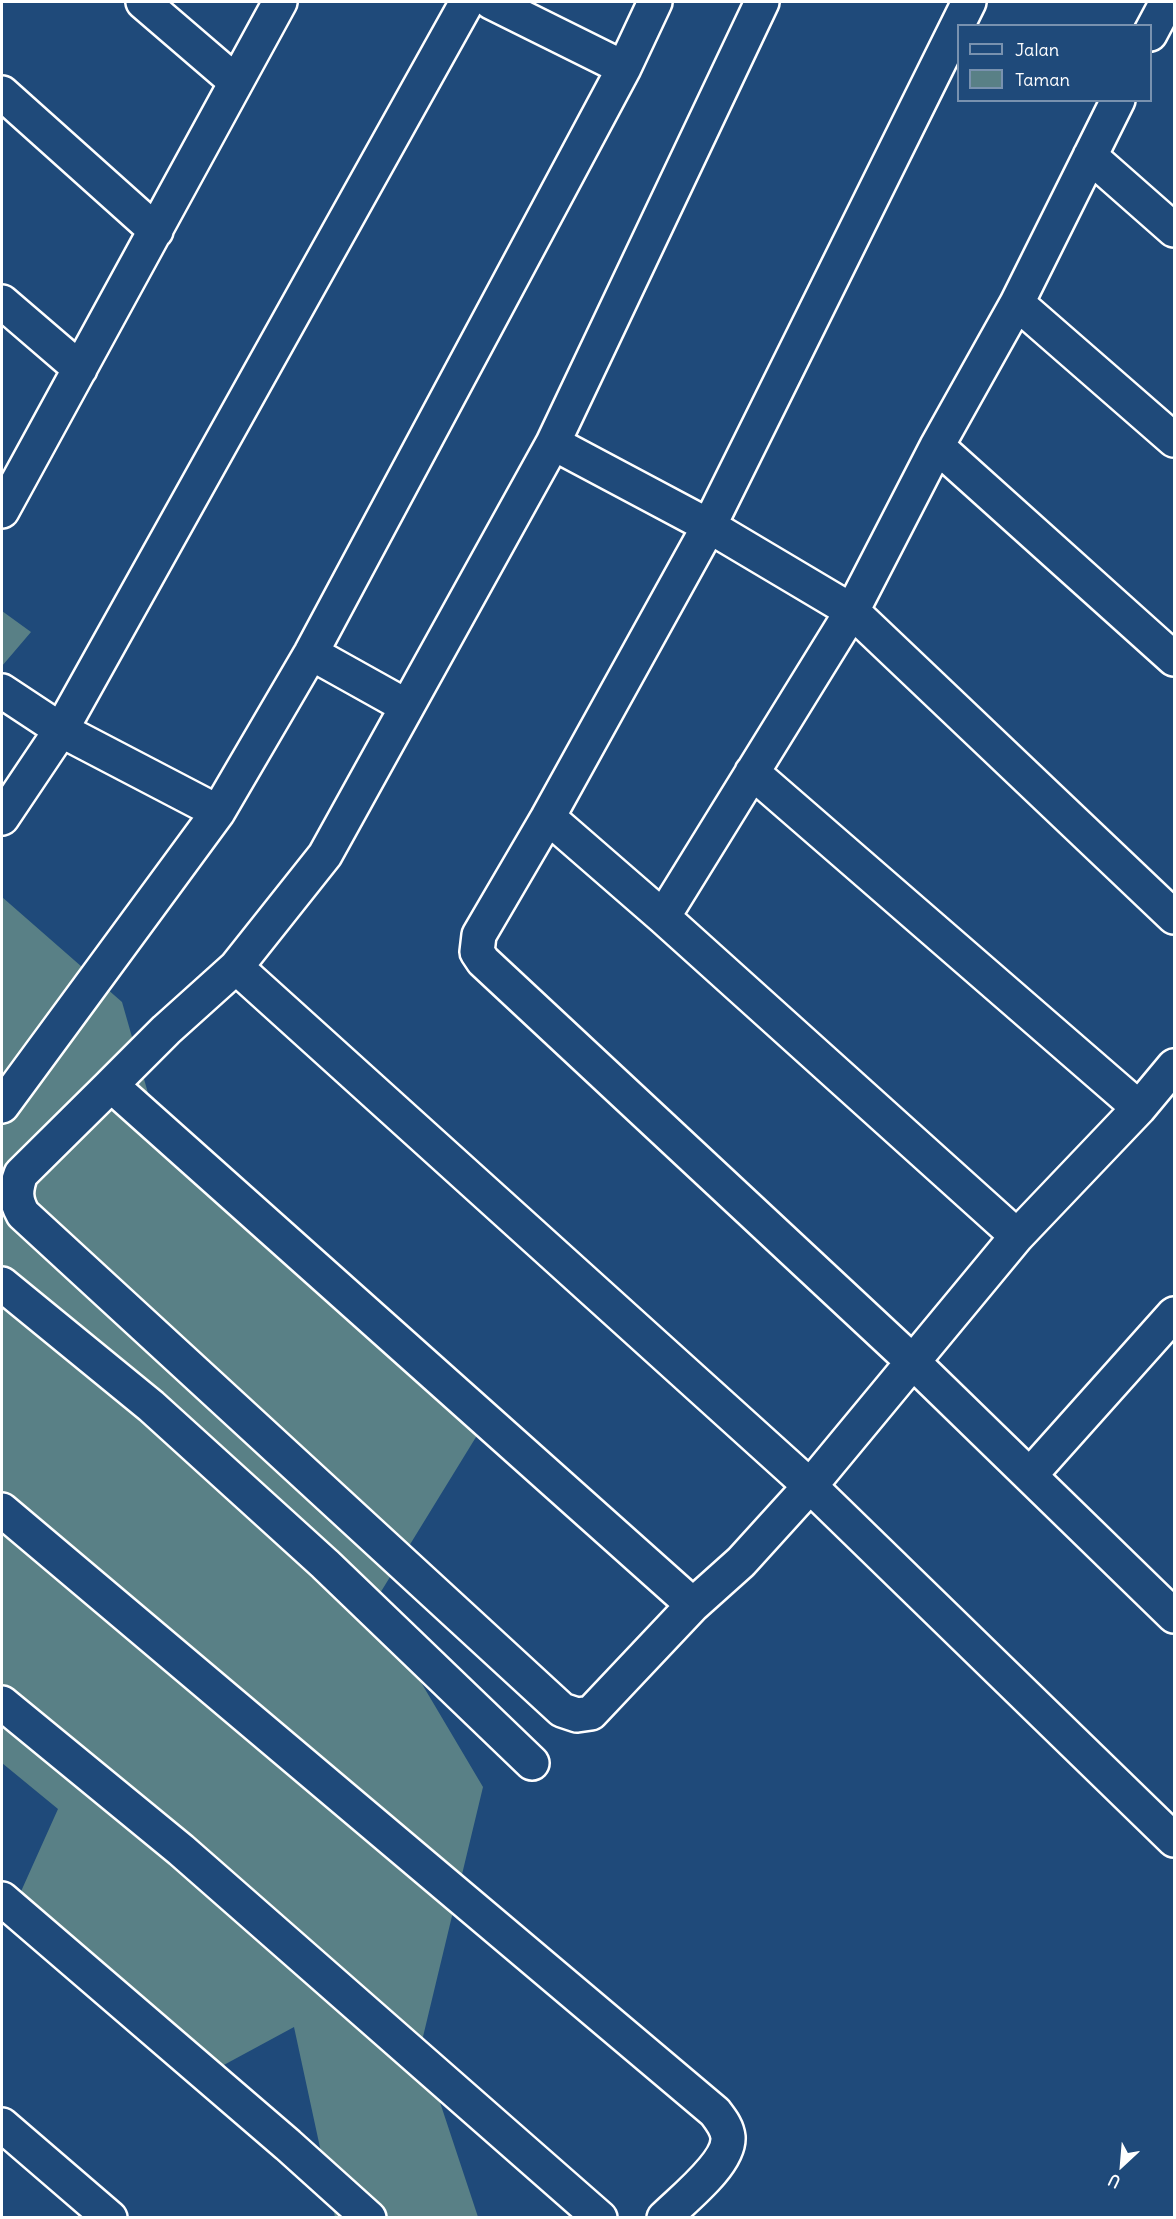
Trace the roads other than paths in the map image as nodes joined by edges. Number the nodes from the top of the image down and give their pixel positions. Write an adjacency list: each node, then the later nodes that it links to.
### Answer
1 (144, 2): 13 (street)
2 (280, 2): 13 (street)
3 (467, 2): 32 (street)
4 (491, 2): 12 (street)
5 (655, 2): 12 (street)
6 (762, 2): 23 (street)
7 (969, 2): 9 (street)
8 (1167, 2): 11 (street)
9 (958, 24)
10 (957, 26): 26 (street)
11 (1152, 30)
12 (624, 68): 28 (street)
13 (236, 82): 18 (street)
14 (2, 93): 18 (street)
15 (1117, 102): 16 (street)
16 (1090, 156): 17 (street); 20 (street)
17 (1174, 230)
18 (156, 231): 21 (street)
19 (2, 302): 21 (street)
20 (1017, 303): 22 (street); 24 (street)
21 (80, 369): 25 (street)
22 (1174, 440)
23 (553, 443): 26 (street); 31 (street)
24 (937, 447): 27 (street); 29 (street)
25 (3, 507)
26 (709, 526): 27 (street); 35 (street)
27 (852, 611): 33 (street); 38 (street)
28 (311, 653): 31 (street); 34 (street)
29 (1174, 659)
30 (2, 691): 32 (street)
31 (406, 706): 39 (street)
32 (61, 730): 34 (street); 36 (street)
33 (752, 772): 37 (street); 43 (street)
34 (218, 812): 42 (street)
35 (548, 817): 37 (street); 47 (street)
36 (2, 818)
37 (663, 916): 44 (street)
38 (1174, 917)
39 (236, 967): 41 (street); 49 (street)
40 (1174, 1066): 43 (street)
41 (111, 1085): 52 (street); 52 (street)
42 (3, 1101)
43 (1139, 1108): 44 (street)
44 (1017, 1236): 47 (street)
45 (2, 1284): 54 (street)
46 (1174, 1314): 48 (street)
47 (913, 1362): 48 (street); 49 (street)
48 (1030, 1475): 51 (street)
49 (810, 1486): 52 (street); 55 (street)
50 (2, 1510): 61 (street)
51 (1170, 1602)
52 (693, 1605)
53 (2, 1703): 60 (street)
54 (532, 1763)
55 (1174, 1840)
56 (2, 1899): 59 (street)
57 (2, 2125): 58 (street)
58 (110, 2217)
59 (369, 2217)
60 (600, 2217)
61 (664, 2217)

